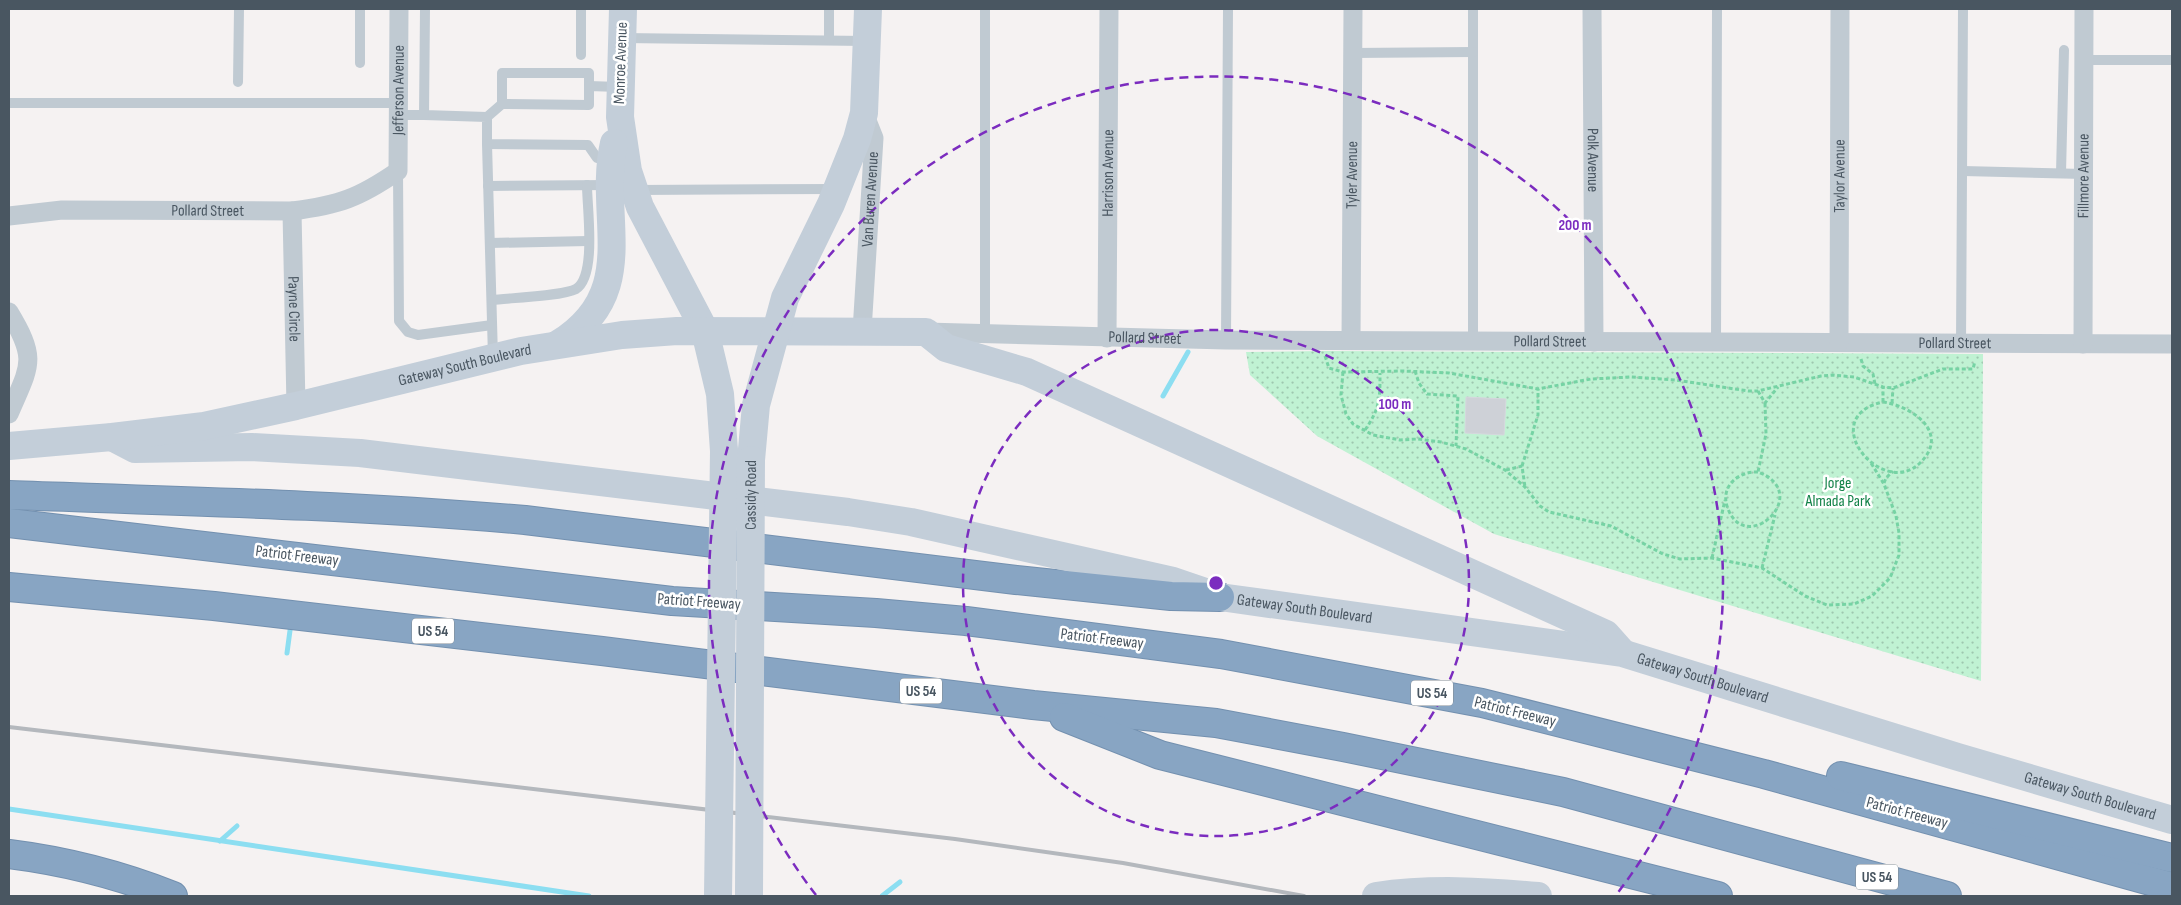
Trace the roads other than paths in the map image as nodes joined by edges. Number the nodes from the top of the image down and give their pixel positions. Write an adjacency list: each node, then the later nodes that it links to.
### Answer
1 (239, 9): 29 (lane)
2 (360, 9): 28 (lane)
3 (398, 9): 34 (street, Jefferson Avenue)
4 (425, 9): 36 (lane)
5 (581, 9): 25 (lane)
6 (623, 9): 19 (main road, Monroe Avenue)
7 (829, 9): 20 (lane)
8 (868, 9): 21 (main road, Van Buren Avenue)
9 (985, 9): 59 (lane)
10 (1109, 9): 60 (street, Harrison Avenue)
11 (1228, 9): 61 (lane)
12 (1353, 9): 24 (street, Tyler Avenue)
13 (1473, 9): 23 (lane)
14 (1592, 9): 64 (street, Polk Avenue)
15 (1717, 9): 65 (lane)
16 (1840, 9): 66 (street, Taylor Avenue)
17 (1962, 9): 42 (lane)
18 (2084, 9): 26 (street, Fillmore Avenue)
19 (622, 38): 20 (lane); 31 (main road, Monroe Avenue)
20 (829, 40): 21 (lane)
21 (868, 41): 35 (main road, Van Buren Avenue)
22 (2064, 50): 40 (lane)
23 (1473, 52): 24 (lane); 63 (lane)
24 (1353, 53): 62 (street, Tyler Avenue)
25 (581, 55)
26 (2084, 60): 27 (lane); 40 (street, Fillmore Avenue)
27 (2172, 60)
28 (360, 63)
29 (238, 82)
30 (589, 86): 31 (lane); 33 (lane); 33 (lane)
31 (620, 87): 38 (main road, Monroe Avenue)
32 (9, 103): 34 (lane)
33 (502, 104): 37 (lane)
34 (398, 109): 36 (lane); 41 (street, Jefferson Avenue)
35 (864, 113): 47 (main road, Cassidy Road); 56 (street, Van Buren Avenue)
36 (424, 115): 37 (lane)
37 (487, 117): 39 (lane)
38 (620, 117): 45 (main road); 45 (main road, Cassidy Road)
39 (487, 144): 45 (lane); 46 (lane)
40 (2073, 146): 43 (lane); 44 (street, Fillmore Avenue)
41 (398, 171): 48 (street, Pollard Street); 54 (lane)
42 (1962, 171): 43 (lane); 68 (lane)
43 (2061, 173): 44 (lane)
44 (2084, 174): 69 (street, Fillmore Avenue)
45 (610, 180): 46 (lane); 47 (lane); 50 (lane); 57 (main road, Cassidy Road); 67 (main road)
46 (488, 186): 51 (lane)
47 (837, 189): 55 (main road, Cassidy Road)
48 (292, 211): 49 (street, Pollard Street); 72 (street, Payne Circle)
49 (9, 216)
50 (588, 241): 51 (lane); 52 (lane)
51 (490, 243): 52 (lane)
52 (492, 300): 54 (lane)
53 (9, 312): 73 (street)
54 (492, 325): 71 (lane)
55 (775, 330): 56 (main road, Gateway South Boulevard); 57 (main road, Gateway South Boulevard); 89 (main road, Cassidy Road, bridge)
56 (862, 330): 58 (main road, Gateway South Boulevard)
57 (705, 331): 67 (main road, Gateway South Boulevard); 88 (main road, Cassidy Road, bridge)
58 (926, 332): 59 (street, Pollard Street); 80 (main road)
59 (985, 334): 60 (street, Pollard Street)
60 (1107, 338): 61 (street, Pollard Street)
61 (1226, 340): 62 (street, Pollard Street)
62 (1351, 340): 63 (street, Pollard Street)
63 (1473, 341): 64 (street, Pollard Street)
64 (1594, 342): 65 (street, Pollard Street)
65 (1716, 342): 66 (street, Pollard Street)
66 (1839, 342): 68 (street, Pollard Street)
67 (558, 344): 71 (main road, Gateway South Boulevard)
68 (1961, 344): 69 (street, Pollard Street)
69 (2083, 344): 70 (street, Pollard Street)
70 (2172, 344)
71 (493, 358): 72 (main road, Gateway South Boulevard)
72 (296, 406): 74 (main road, Gateway South Boulevard)
73 (9, 414)
74 (112, 437): 75 (main road, Gateway South Boulevard); 79 (main road, Gateway South Boulevard)
75 (9, 446)
76 (9, 495): 79 (highway)
77 (9, 523): 82 (highway, Patriot Freeway / US 54)
78 (9, 587): 81 (highway, US 54)
79 (1220, 597): 80 (main road, Gateway South Boulevard)
80 (1622, 653): 83 (main road, Gateway South Boulevard)
81 (1033, 705): 92 (highway); 93 (highway, US 54)
82 (1764, 774): 85 (highway); 86 (highway, Patriot Freeway / US 54)
83 (2172, 820)
84 (9, 854): 87 (highway)
85 (2172, 858)
86 (2172, 887)
87 (173, 896)
88 (718, 896)
89 (749, 896)
90 (1376, 896): 91 (main road)
91 (1538, 896)
92 (1718, 896)
93 (1947, 896)

